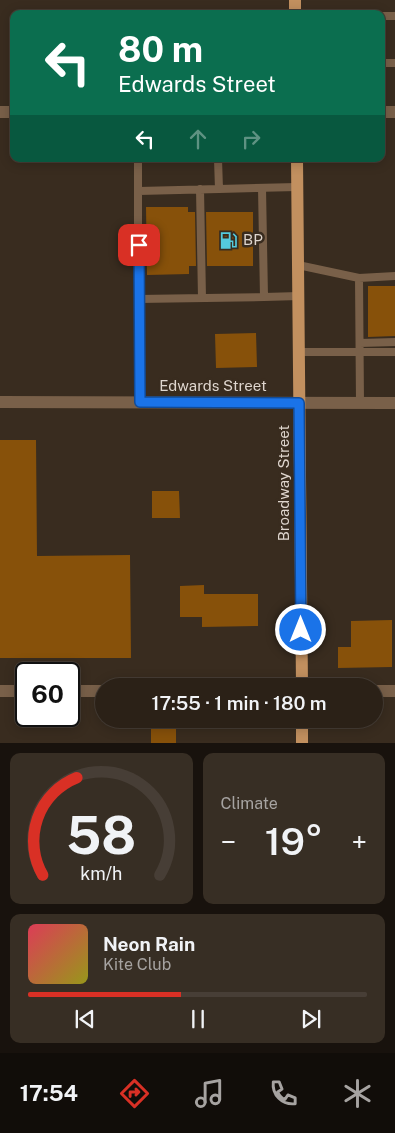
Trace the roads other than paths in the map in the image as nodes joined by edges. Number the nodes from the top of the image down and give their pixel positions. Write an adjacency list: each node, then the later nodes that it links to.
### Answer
1 (138, 162): 8 (lane)
2 (218, 162): 7 (lane)
3 (297, 162): 4 (main road, Broadway Street)
4 (297, 187): 5 (lane); 9 (main road, Broadway Street)
5 (262, 188): 7 (lane); 13 (lane)
6 (200, 190): 7 (lane); 8 (lane); 14 (lane)
7 (219, 190)
8 (139, 191): 15 (lane)
9 (298, 265): 11 (lane); 12 (main road, Broadway Street)
10 (395, 276): 11 (lane)
11 (359, 278): 17 (lane)
12 (299, 296): 13 (lane); 18 (main road, Broadway Street)
13 (264, 297): 14 (lane)
14 (202, 298): 15 (lane)
15 (138, 299): 22 (lane)
16 (395, 342): 17 (lane)
17 (360, 343): 19 (lane)
18 (299, 352): 19 (lane); 23 (main road, Broadway Street)
19 (360, 352): 20 (lane); 24 (lane)
20 (395, 352)
21 (0, 402): 22 (street, Edwards Street)
22 (140, 402): 23 (street, Edwards Street)
23 (299, 403): 24 (street, Edwards Street); 26 (main road, Broadway Street)
24 (360, 403): 25 (street, Edwards Street)
25 (395, 403)
26 (302, 678)
27 (0, 691): 28 (street)
28 (15, 691)
29 (80, 691): 30 (street)
30 (95, 691)
31 (302, 728): 32 (main road)
32 (302, 743)

